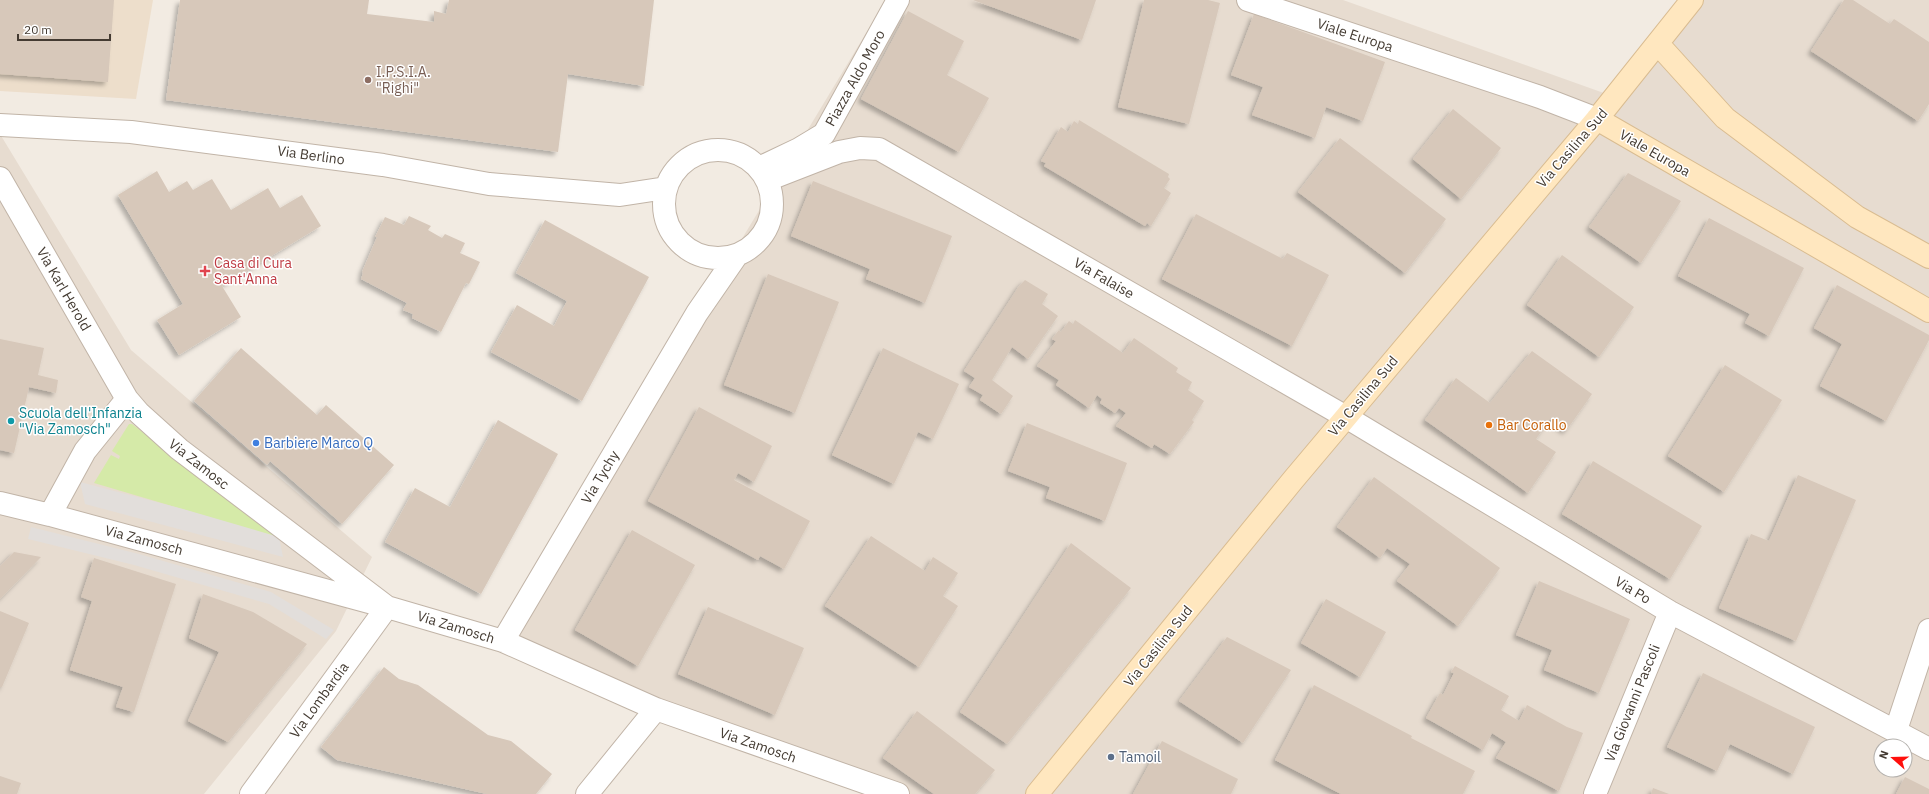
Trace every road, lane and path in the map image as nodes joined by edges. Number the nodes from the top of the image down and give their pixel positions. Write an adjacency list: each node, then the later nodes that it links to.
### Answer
1 (898, 0): 7 (street, Piazza Aldo Moro)
2 (1248, 0): 5 (street, Viale Europa)
3 (1692, 0): 4 (main road, Via Casilina Sud)
4 (1658, 44): 5 (main road, Via Casilina Sud); 14 (main road)
5 (1597, 119): 15 (main road, Viale Europa); 18 (main road, Via Casilina Sud)
6 (0, 125): 10 (street, Via Berlino)
7 (763, 174): 9 (street); 12 (street); 18 (street, Via Falaise)
8 (0, 178): 17 (street, Via Karl Herold)
9 (666, 188): 10 (street, Via Berlino); 11 (street)
10 (620, 195): 11 (street, Via Berlino)
11 (665, 212): 13 (street)
12 (737, 255): 13 (street); 16 (street, Via Tychy)
13 (708, 257): 16 (street, Via Tychy)
14 (1929, 257)
15 (1929, 311)
16 (697, 313): 24 (street, Via Tychy)
17 (128, 399): 20 (street); 21 (street, Via Zamosc)
18 (1346, 417): 22 (street, Via Po); 31 (main road, Via Casilina Sud)
19 (0, 503): 20 (street, Via Zamosch)
20 (50, 515): 21 (street, Via Zamosch)
21 (387, 607): 24 (street, Via Zamosch); 28 (street, Via Lombardia)
22 (1670, 612): 26 (street, Via Po); 32 (street, Via Giovanni Pascoli)
23 (1929, 630): 26 (street)
24 (503, 641): 25 (street, Via Zamosch)
25 (656, 710): 29 (street); 30 (street, Via Zamosch)
26 (1896, 730): 27 (street, Via Po)
27 (1929, 749)
28 (251, 794)
29 (587, 794)
30 (898, 794)
31 (1037, 794)
32 (1595, 794)

